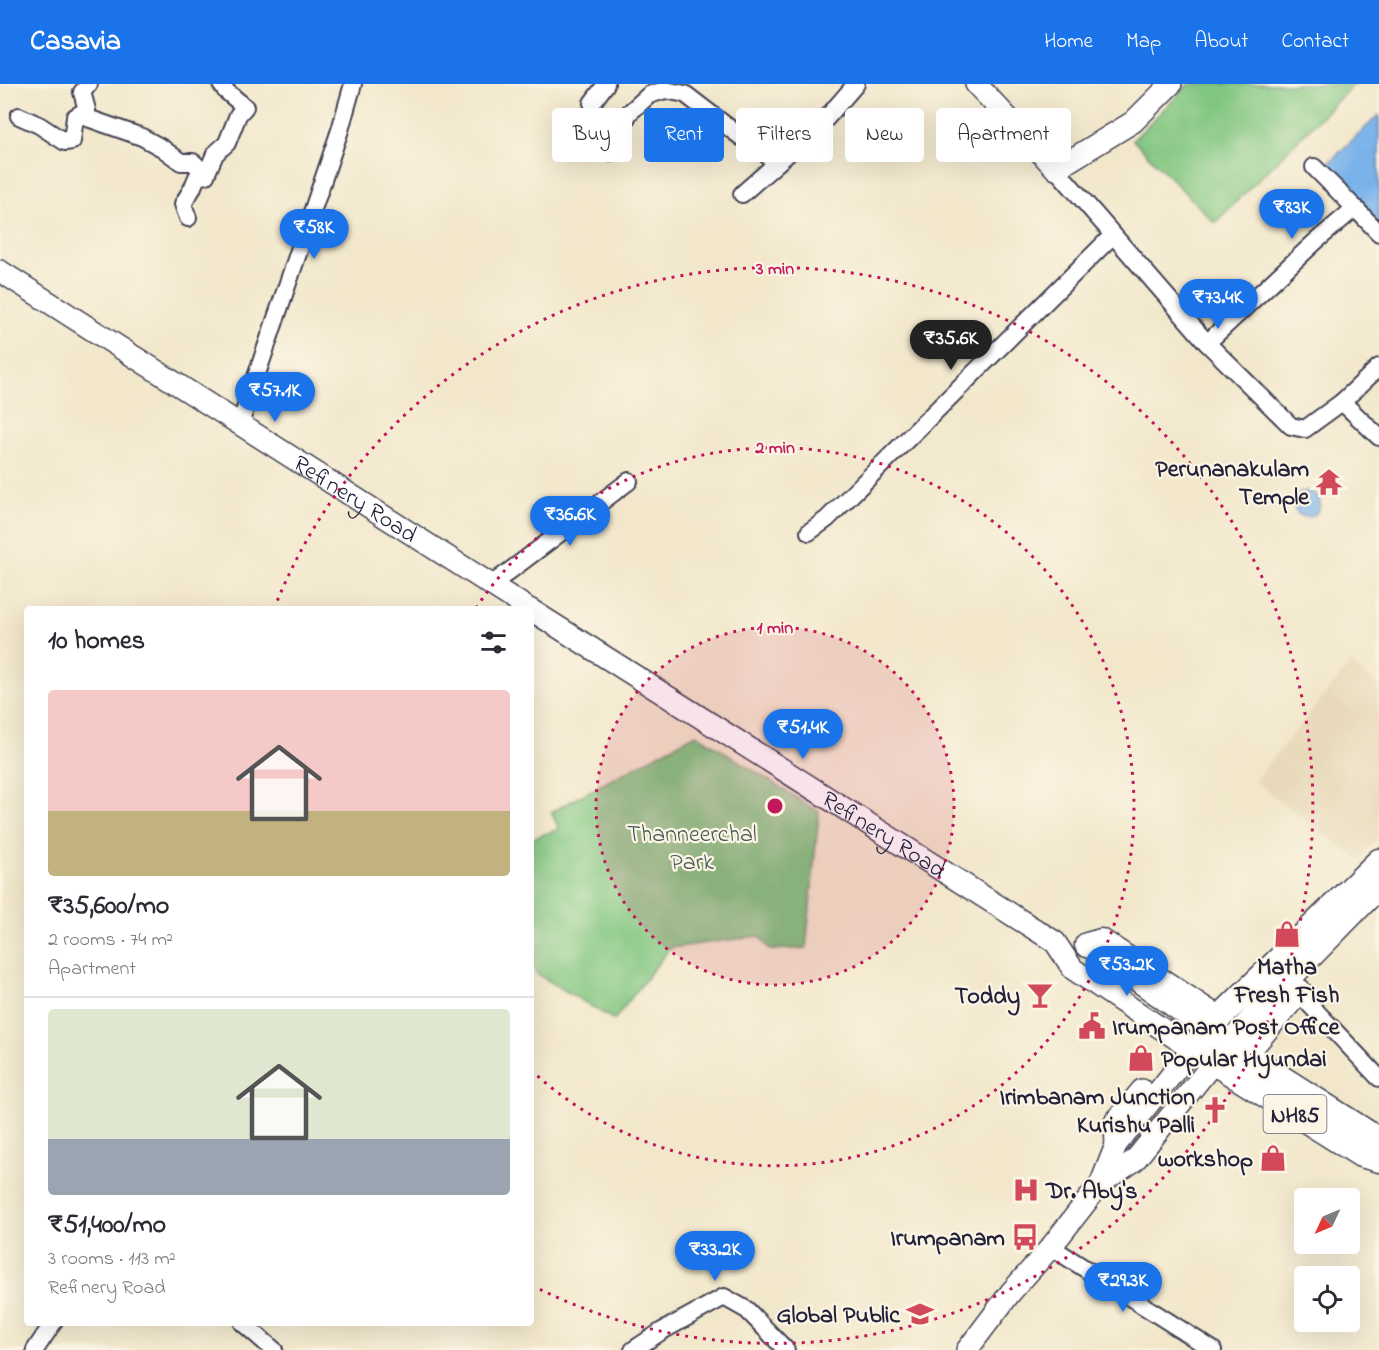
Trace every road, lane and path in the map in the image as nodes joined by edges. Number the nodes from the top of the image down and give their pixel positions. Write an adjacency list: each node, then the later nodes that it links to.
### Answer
1 (89, 84): 11 (street)
2 (220, 84): 17 (street)
3 (353, 84): 27 (street)
4 (606, 84): 8 (street)
5 (856, 84): 10 (street)
6 (976, 84): 16 (main road)
7 (1171, 84): 16 (main road)
8 (592, 103)
9 (632, 110): 13 (street)
10 (833, 111)
11 (79, 115): 12 (street); 17 (street)
12 (19, 116)
13 (736, 133)
14 (778, 162): 18 (street)
15 (1314, 167): 19 (street)
16 (1056, 169): 22 (street)
17 (206, 175): 20 (street)
18 (742, 194)
19 (1355, 208): 21 (street); 24 (street)
20 (188, 218)
21 (1379, 233)
22 (1113, 235): 24 (street); 30 (street)
23 (0, 271): 27 (main road, Refinery Road)
24 (1207, 343): 26 (street)
25 (1379, 367): 26 (street)
26 (1342, 402): 28 (street)
27 (240, 424): 31 (main road, Refinery Road)
28 (1379, 437)
29 (629, 481): 31 (street)
30 (809, 532)
31 (491, 585): 32 (main road, Refinery Road)
32 (524, 606)
33 (534, 613): 37 (main road, Refinery Road)
34 (1379, 861): 40 (highway)
35 (1379, 886): 36 (highway)
36 (1327, 939): 39 (highway); 42 (highway)
37 (1055, 942): 38 (main road, Refinery Road); 41 (main road, Refinery Road)
38 (1087, 945): 40 (highway)
39 (1298, 992): 42 (highway); 44 (street)
40 (1213, 1024): 41 (highway); 42 (highway, NH85)
41 (1187, 1045): 43 (highway, Refinery Road / NH85); 47 (main road)
42 (1237, 1049): 43 (highway); 45 (highway, NH85)
43 (1208, 1069): 46 (highway, Refinery Road / NH85); 47 (main road)
44 (1379, 1078)
45 (1379, 1143)
46 (1379, 1160)
47 (1101, 1183): 48 (main road)
48 (1052, 1247): 55 (main road); 56 (street)
49 (51, 1326): 51 (street)
50 (246, 1326): 52 (street)
51 (35, 1350)
52 (274, 1350)
53 (633, 1350): 54 (street)
54 (786, 1350)
55 (967, 1350)
56 (1213, 1350)

